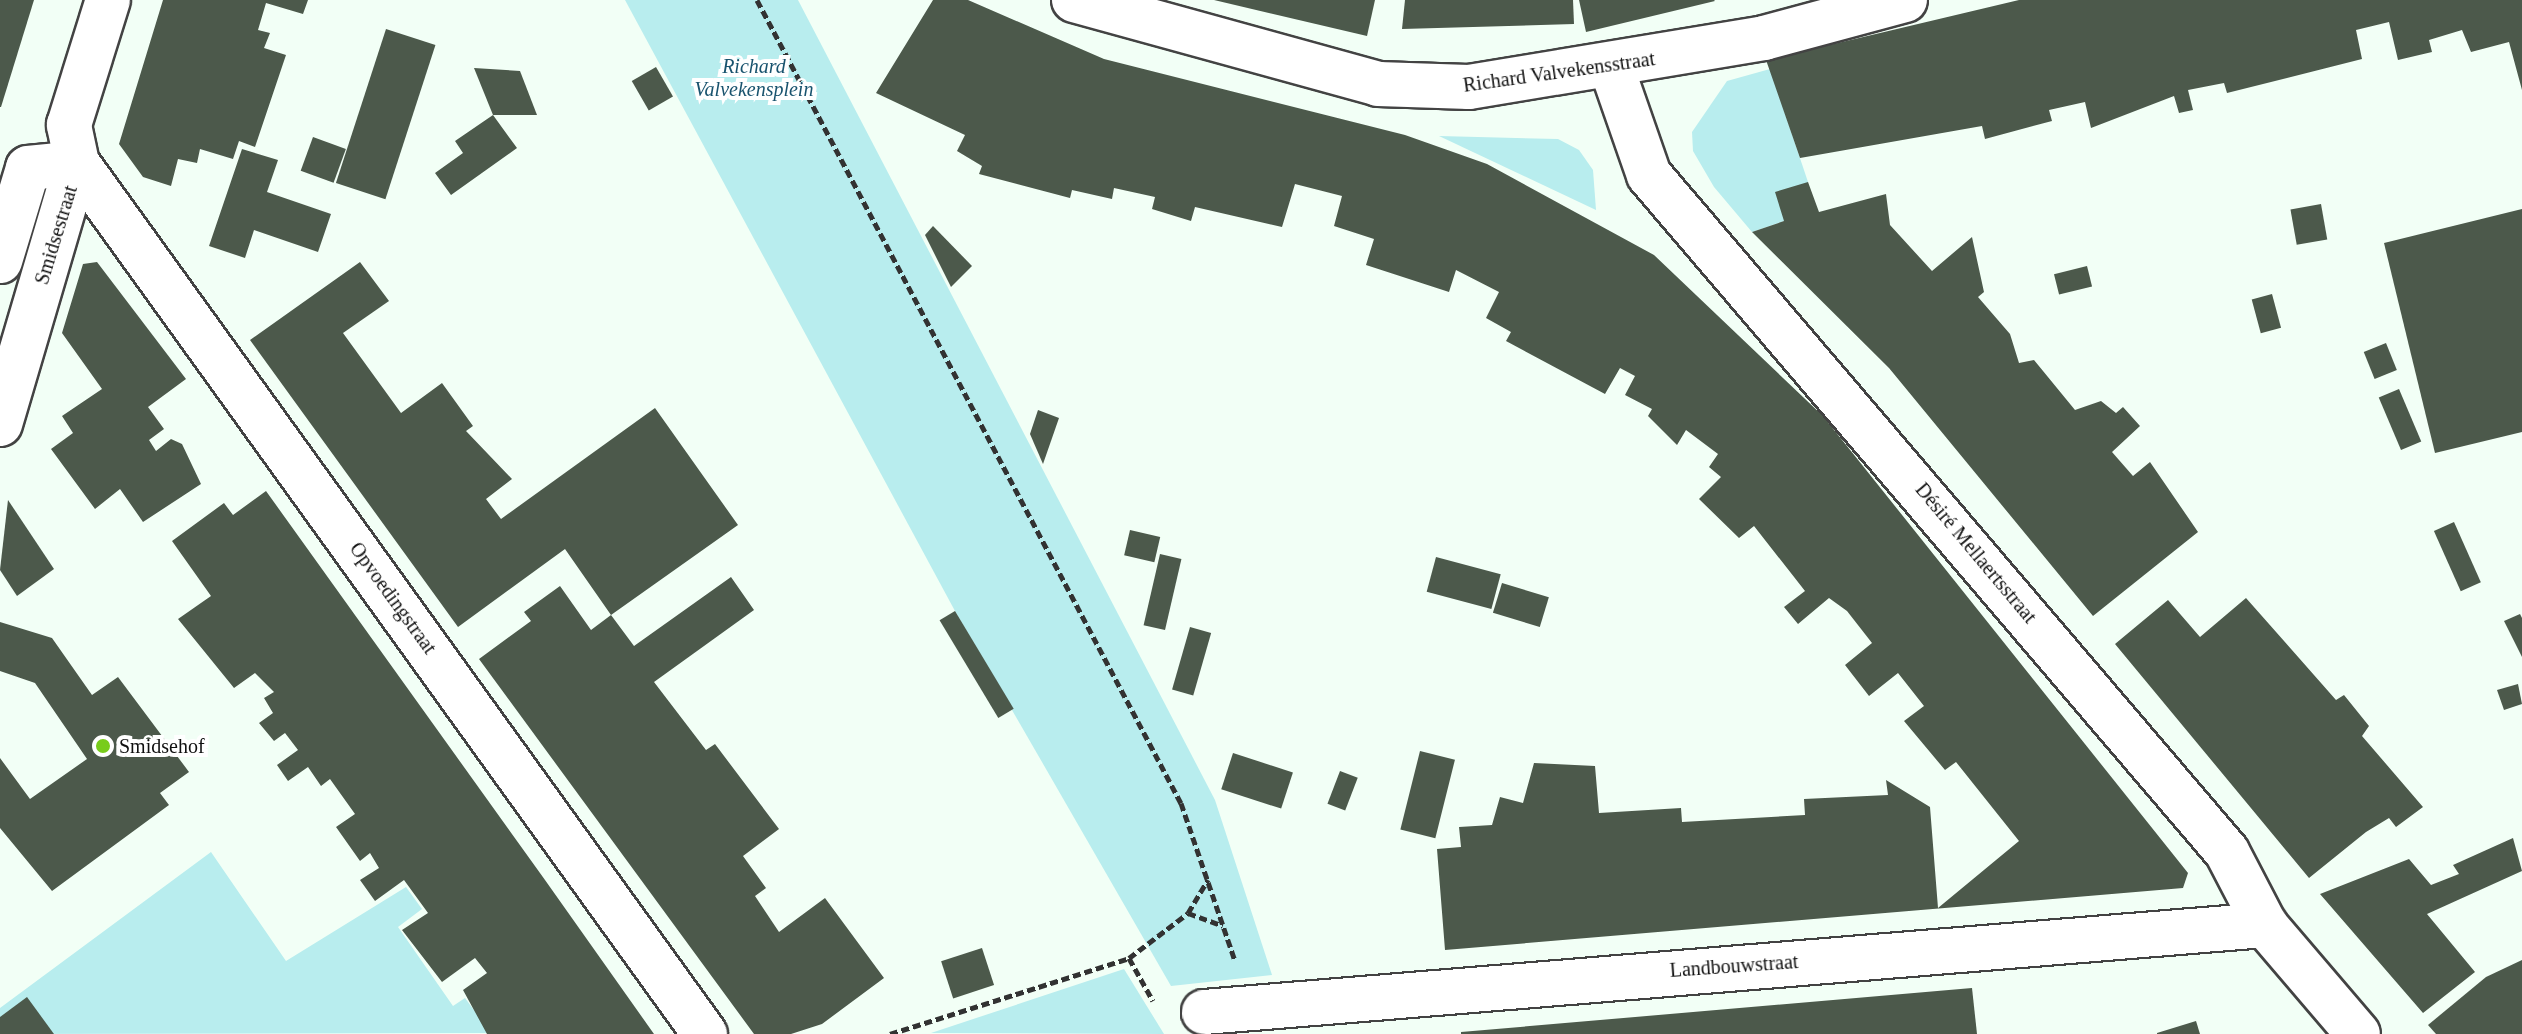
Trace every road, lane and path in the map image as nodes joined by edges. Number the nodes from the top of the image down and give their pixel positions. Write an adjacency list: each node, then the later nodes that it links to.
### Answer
1 (108, 0): 6 (street, Smidsestraat)
2 (757, 0): 9 (path)
3 (1074, 0): 5 (street, Richard Valvekensstraat)
4 (1905, 0): 5 (street, Richard Valvekensstraat)
5 (1611, 66): 11 (street, Désiré Mellaertsstraat)
6 (77, 163): 7 (street); 8 (street, Smidsestraat); 15 (street, Opvoedingstraat)
7 (0, 261)
8 (0, 424)
9 (1208, 880): 10 (path); 12 (path)
10 (1188, 913): 12 (path); 16 (path)
11 (2265, 925): 14 (street, Landbouwstraat); 17 (street, Désiré Mellaertsstraat)
12 (1223, 926): 14 (path)
13 (1204, 1012): 14 (street, Landbouwstraat)
14 (1257, 1021)
15 (705, 1034)
16 (890, 1034)
17 (2358, 1034)

